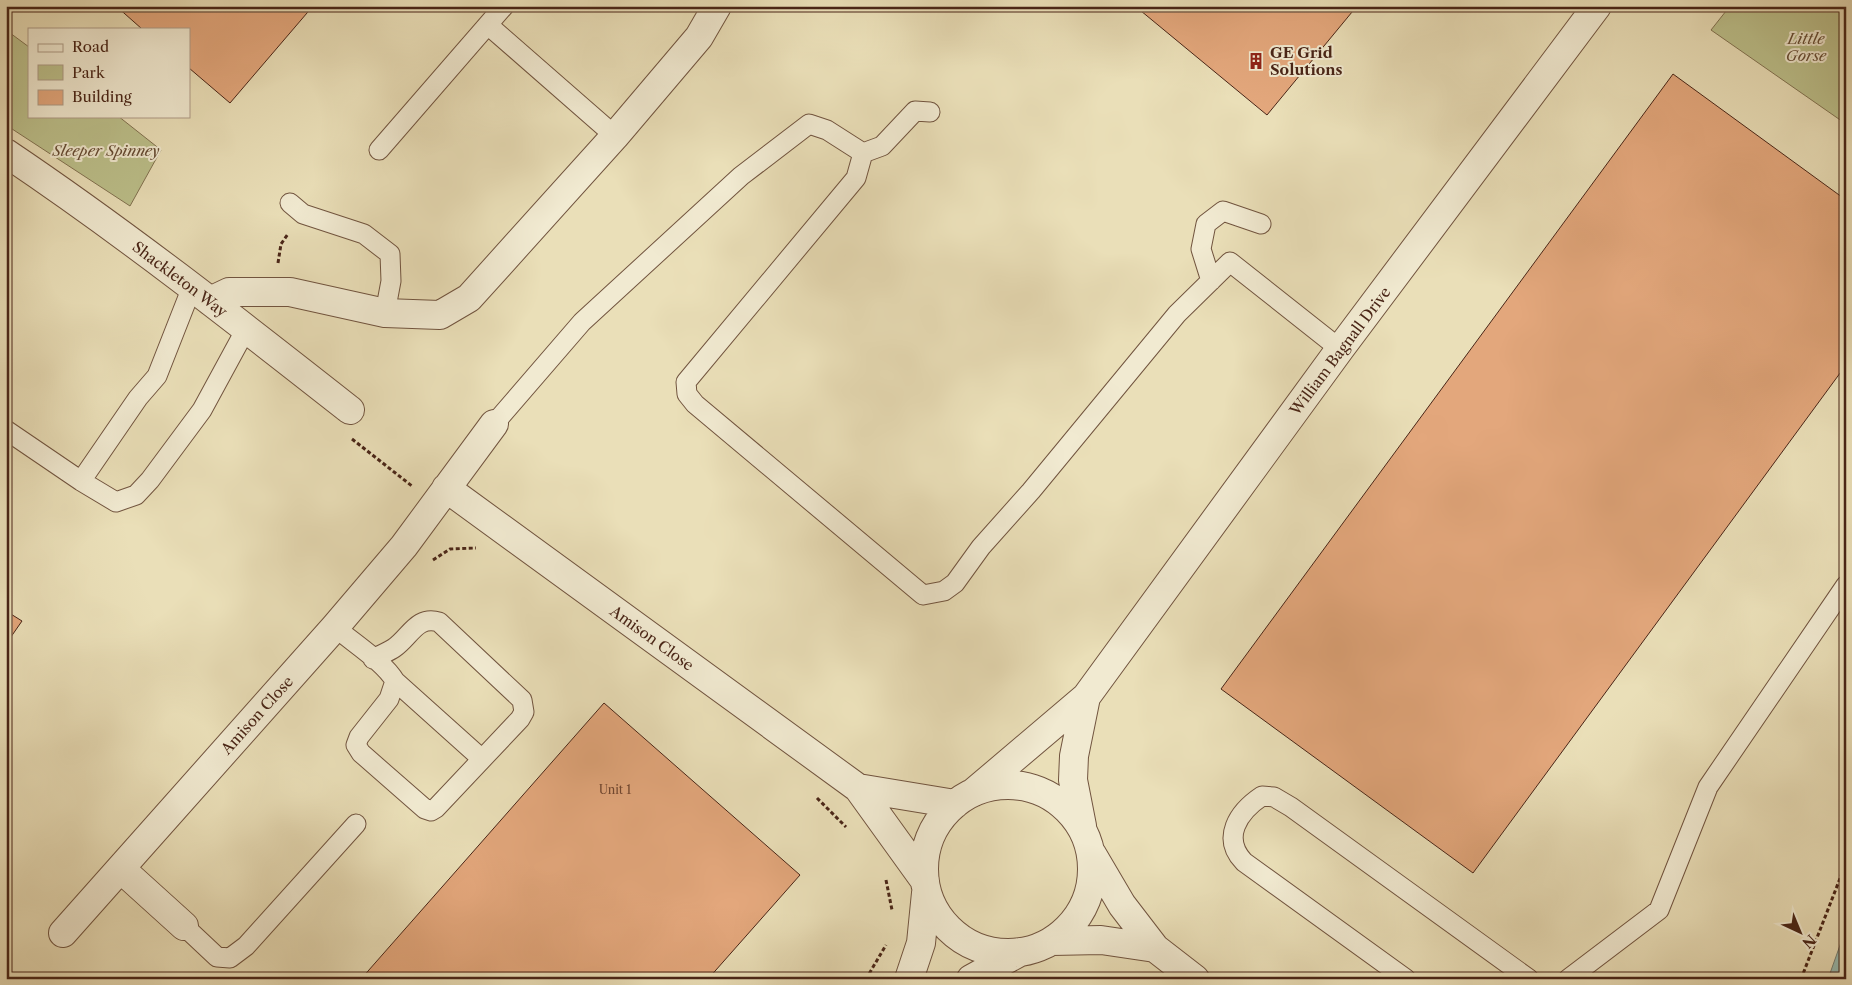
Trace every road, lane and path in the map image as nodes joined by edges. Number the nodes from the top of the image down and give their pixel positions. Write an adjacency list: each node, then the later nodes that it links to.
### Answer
1 (504, 6): 4 (lane)
2 (717, 6): 6 (street)
3 (1597, 6): 17 (street, William Bagnall Drive)
4 (488, 25): 6 (lane); 7 (lane)
5 (930, 112): 9 (lane)
6 (615, 136): 15 (street)
7 (379, 150)
8 (6, 153): 14 (street, Shackleton Way)
9 (863, 153): 13 (lane); 19 (lane)
10 (296, 208): 12 (path); 15 (lane)
11 (1261, 224): 13 (lane)
12 (278, 266)
13 (1211, 281): 17 (lane)
14 (201, 294): 15 (street); 16 (street, Shackleton Way); 21 (lane)
15 (385, 313)
16 (246, 329): 18 (street, Shackleton Way); 21 (lane)
17 (1340, 350): 30 (street, William Bagnall Drive)
18 (350, 410): 22 (path)
19 (494, 424): 23 (street, Amison Close)
20 (6, 430): 21 (lane)
21 (81, 481)
22 (414, 488)
23 (446, 488): 27 (street, Amison Close); 32 (street, Amison Close)
24 (479, 548): 25 (path)
25 (428, 563)
26 (1846, 585): 56 (lane)
27 (335, 628): 28 (lane); 40 (street, Amison Close)
28 (373, 659): 29 (lane); 31 (lane)
29 (395, 681): 31 (lane); 31 (lane)
30 (1086, 698): 34 (street, William Bagnall Drive); 36 (street, William Bagnall Drive)
31 (482, 759)
32 (858, 788): 34 (street, Amison Close); 42 (street, Amison Close)
33 (810, 791): 37 (path)
34 (965, 798): 36 (street); 42 (street)
35 (356, 824): 44 (lane)
36 (1082, 827): 38 (street)
37 (848, 829)
38 (1091, 852): 46 (street); 48 (street)
39 (1846, 863): 57 (path)
40 (121, 868): 44 (street); 45 (street, Amison Close)
41 (885, 877): 43 (path)
42 (926, 886): 49 (street); 51 (street)
43 (893, 916)
44 (184, 926)
45 (63, 933)
46 (1052, 941): 48 (street); 49 (street)
47 (888, 942): 50 (path)
48 (1155, 948): 53 (street)
49 (1021, 952): 52 (street)
50 (866, 979)
51 (909, 979)
52 (971, 979)
53 (1195, 979)
54 (1406, 979): 55 (lane)
55 (1529, 979)
56 (1568, 979)
57 (1800, 979)

